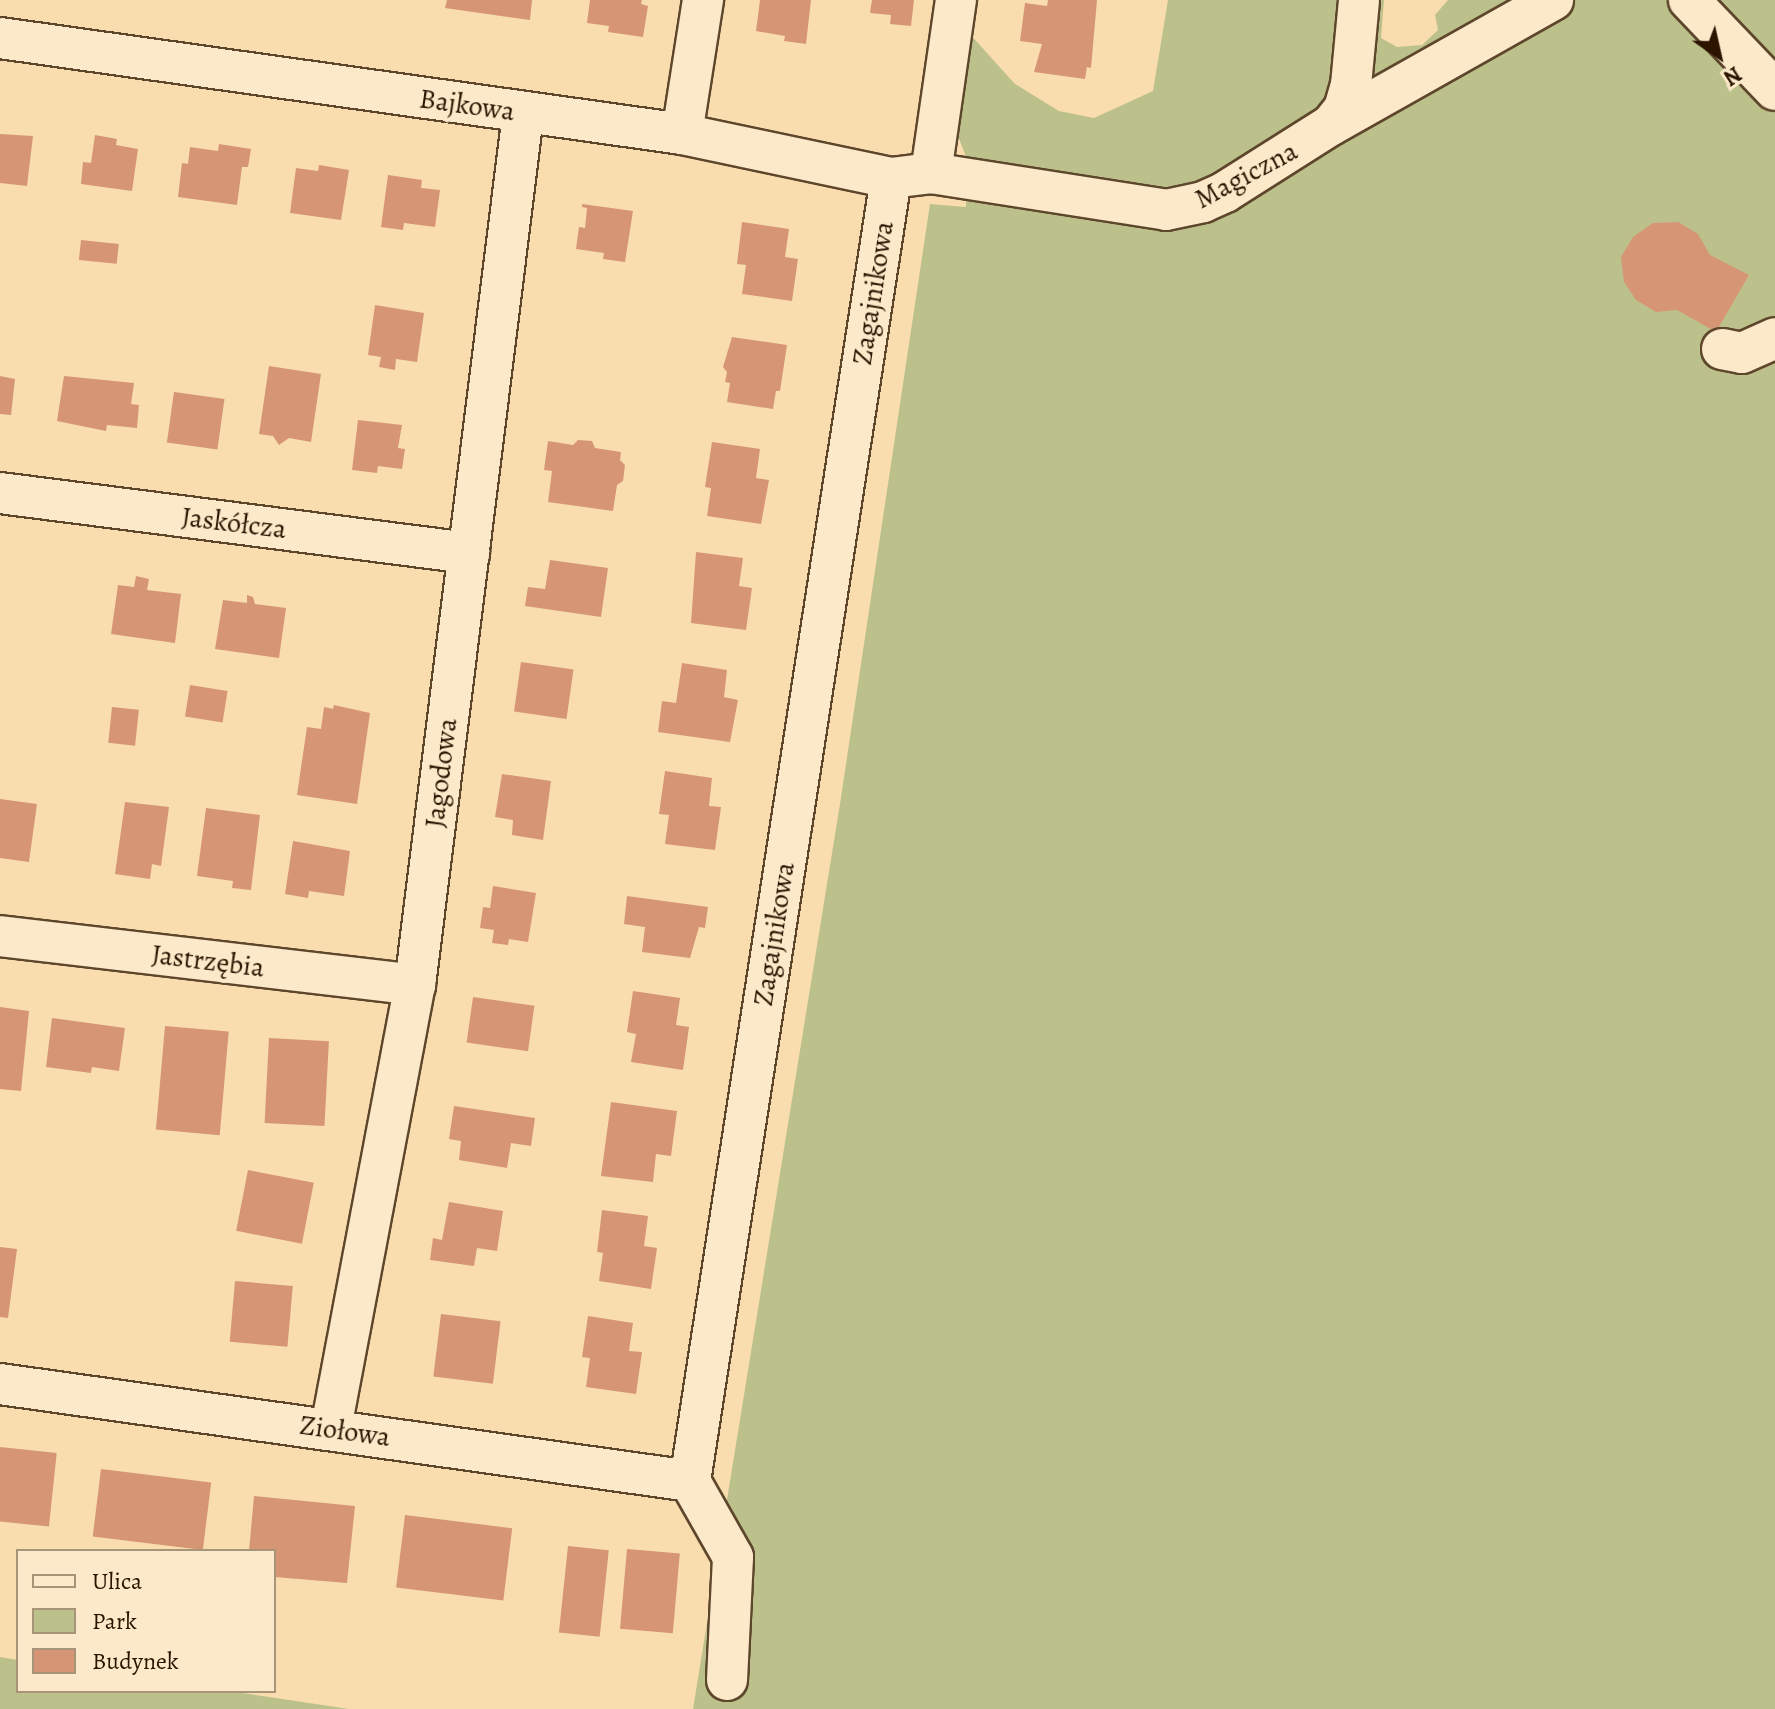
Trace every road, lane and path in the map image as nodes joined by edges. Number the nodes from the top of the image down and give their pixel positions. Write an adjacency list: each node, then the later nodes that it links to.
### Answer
1 (703, 0): 10 (street)
2 (956, 0): 11 (street)
3 (1359, 0): 9 (street, Magiczna)
4 (1553, 0): 9 (street)
5 (1689, 0): 7 (street)
6 (0, 38): 8 (street, Bajkowa)
7 (1775, 90)
8 (523, 114): 10 (street, Bajkowa); 16 (street, Jagodowa)
9 (1331, 125): 11 (street, Magiczna)
10 (682, 134): 12 (street, Bajkowa)
11 (931, 173): 12 (street, Bajkowa)
12 (891, 178): 21 (street, Zagajnikowa)
13 (1775, 338): 14 (street)
14 (1722, 349)
15 (0, 493): 16 (street, Jaskółcza)
16 (469, 553): 18 (street, Jagodowa)
17 (0, 936): 18 (street, Jastrzębia)
18 (415, 985): 20 (street, Jagodowa)
19 (0, 1384): 20 (street, Ziołowa)
20 (331, 1428): 21 (street, Ziołowa)
21 (690, 1481): 22 (street)
22 (727, 1680)

